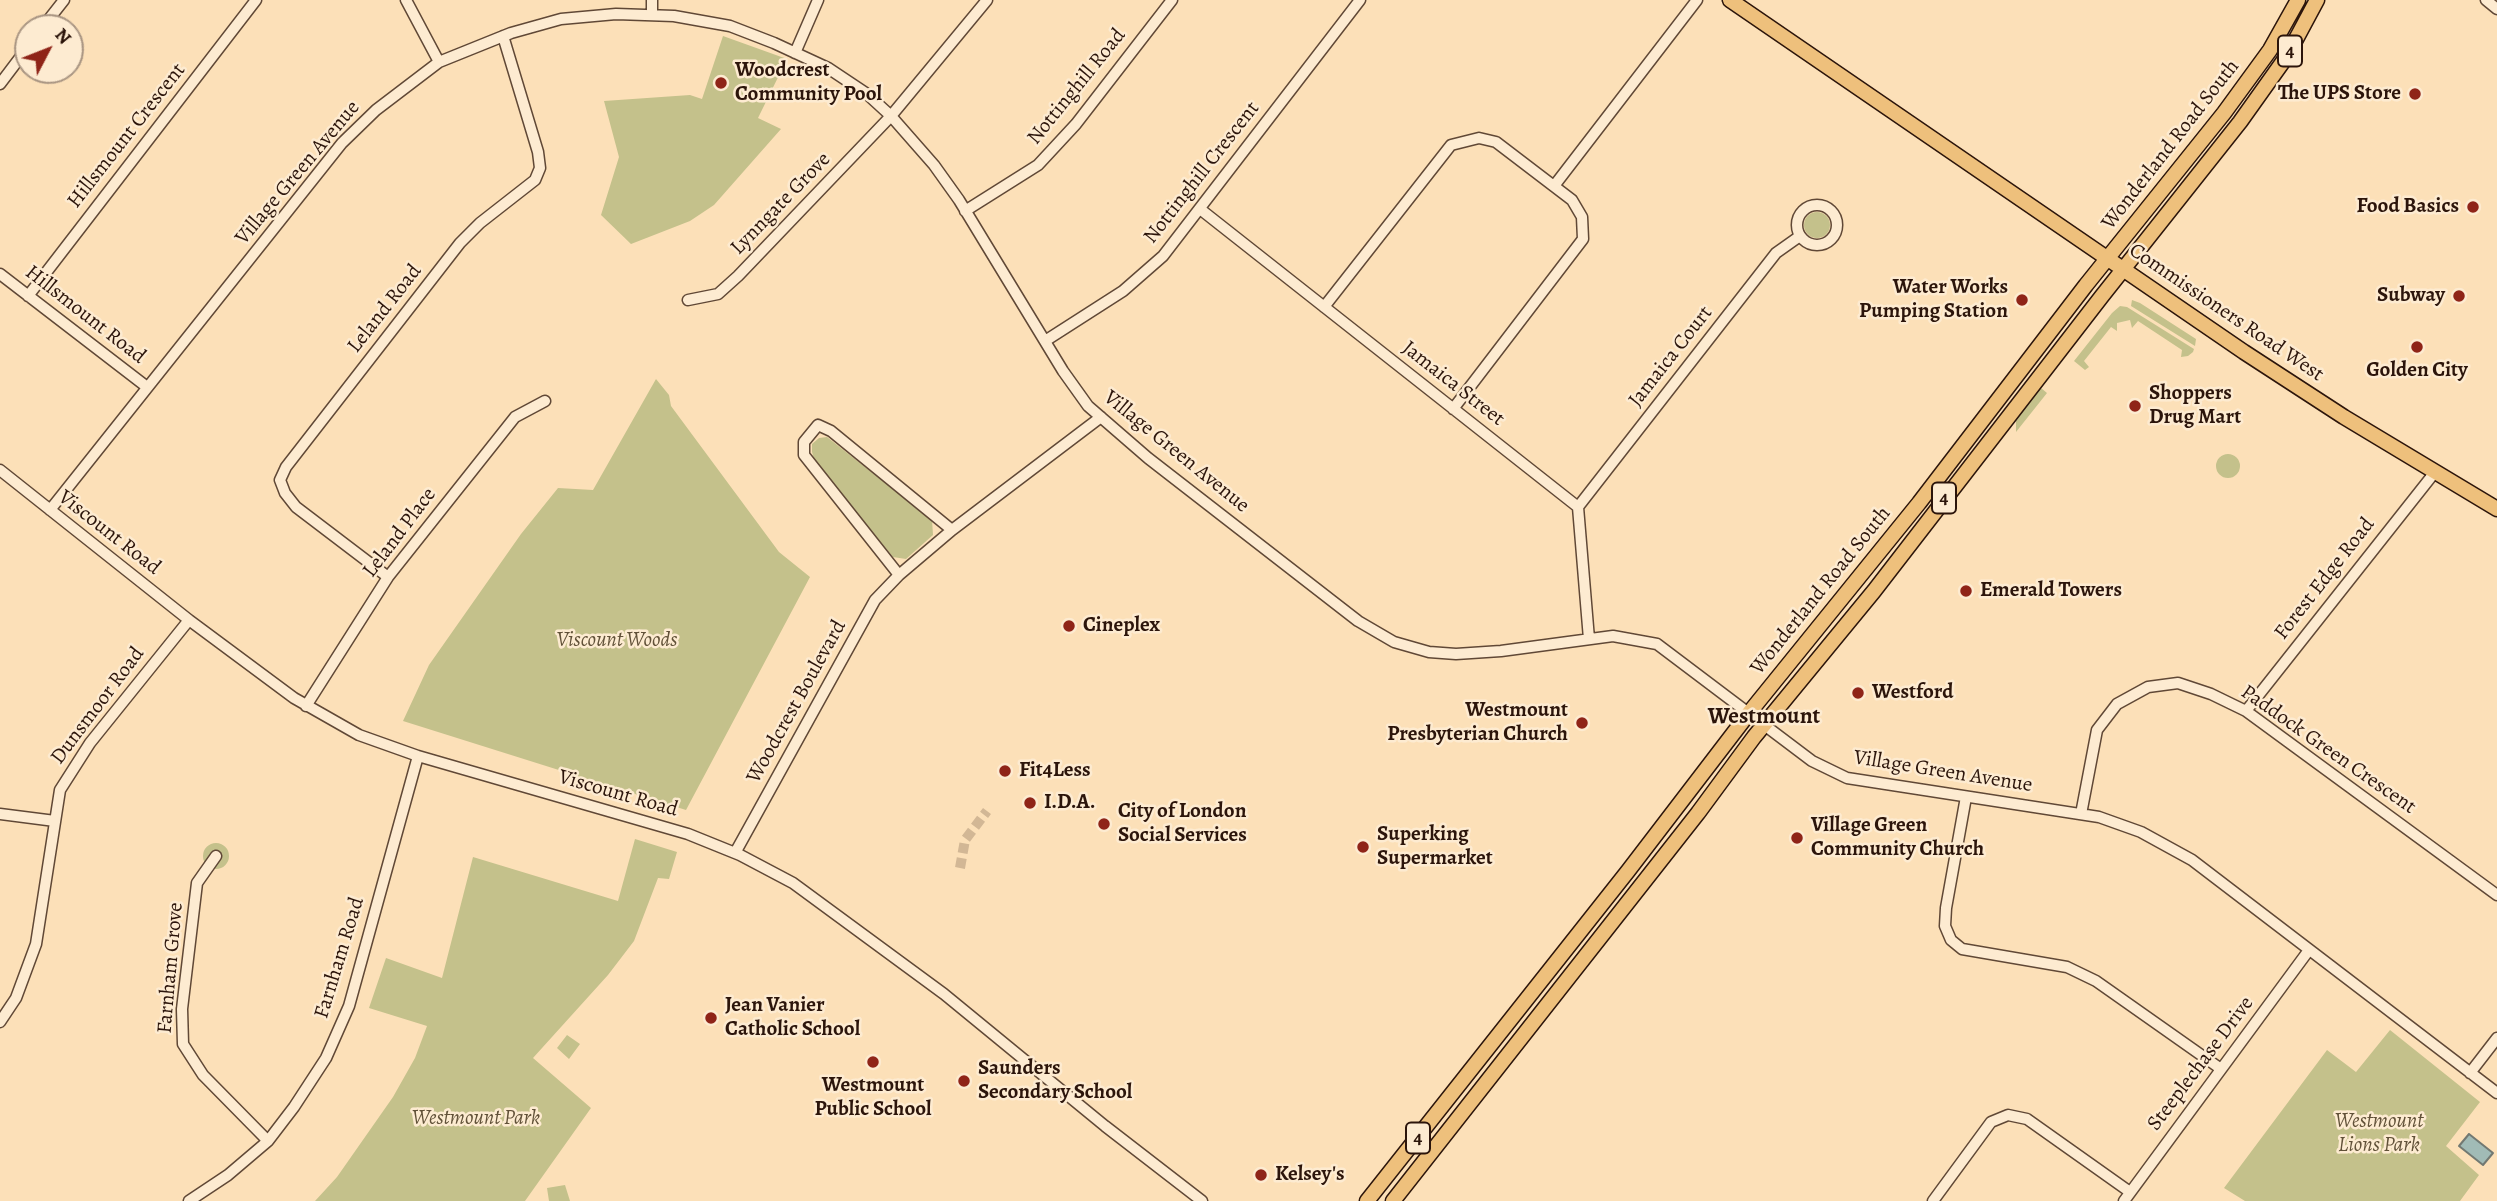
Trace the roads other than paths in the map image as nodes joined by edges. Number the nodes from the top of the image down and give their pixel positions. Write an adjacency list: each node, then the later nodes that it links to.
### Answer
1 (256, 0): 28 (street, Hillsmount Crescent)
2 (406, 0): 17 (street)
3 (652, 0): 14 (street)
4 (818, 0): 16 (street)
5 (987, 0): 20 (street, Lynngate Grove)
6 (1172, 0): 23 (street, Nottinghill Road)
7 (1360, 0): 22 (street, Nottinghill Crescent)
8 (1697, 0): 21 (street)
9 (1730, 0): 25 (main road, Commissioners Road West)
10 (2298, 0): 25 (main road, Wonderland Road South / 4)
11 (2317, 0): 26 (main road, Wonderland Road South / 4)
12 (2486, 0): 13 (street)
13 (2497, 9)
14 (652, 15): 15 (street, Village Green Avenue); 16 (street, Village Green Avenue)
15 (503, 36): 17 (street, Village Green Avenue); 43 (street, Leland Road)
16 (795, 52): 20 (street, Village Green Avenue)
17 (439, 62): 32 (street, Village Green Avenue)
18 (14, 66): 19 (street)
19 (0, 84)
20 (891, 116): 23 (street, Village Green Avenue); 29 (street, Lynngate Grove)
21 (1553, 186): 30 (street); 34 (street)
22 (1200, 209): 30 (street, Jamaica Street); 31 (street, Nottinghill Crescent)
23 (965, 211): 31 (street, Village Green Avenue)
24 (1800, 236): 38 (street, Jamaica Court)
25 (2107, 259): 26 (main road, Commissioners Road West); 48 (main road, Wonderland Road South / 4)
26 (2123, 270): 37 (main road, Commissioners Road West); 49 (main road, Wonderland Road South / 4)
27 (0, 274): 28 (street, Hillsmount Road)
28 (28, 296): 32 (street, Hillsmount Road)
29 (688, 300)
30 (1324, 307): 34 (street, Jamaica Street)
31 (1045, 341): 35 (street, Village Green Avenue)
32 (147, 387): 40 (street, Village Green Avenue)
33 (545, 401): 43 (street, Leland Place)
34 (1453, 409): 38 (street, Jamaica Street)
35 (1101, 417): 41 (street, Woodcrest Boulevard); 45 (street, Village Green Avenue)
36 (0, 470): 40 (street, Viscount Road)
37 (2435, 472): 39 (main road, Commissioners Road West); 47 (street, Forest Edge Road)
38 (1578, 507): 45 (street)
39 (2497, 509)
40 (50, 510): 44 (street, Viscount Road)
41 (952, 530): 42 (street, Woodcrest Boulevard); 42 (street)
42 (899, 575): 55 (street, Woodcrest Boulevard)
43 (388, 577): 46 (street, Leland Place)
44 (189, 620): 46 (street, Viscount Road); 54 (street, Dunsmoor Road)
45 (1588, 639): 48 (street, Village Green Avenue)
46 (306, 706): 50 (street, Viscount Road)
47 (2246, 711): 53 (street, Paddock Green Crescent); 57 (street, Paddock Green Crescent)
48 (1749, 713): 49 (street, Village Green Avenue); 68 (main road, Wonderland Road South / 4)
49 (1765, 725): 51 (street, Village Green Avenue); 69 (main road, Wonderland Road South / 4)
50 (418, 756): 55 (street, Viscount Road); 64 (street, Farnham Road)
51 (1966, 797): 53 (street, Village Green Avenue); 61 (street)
52 (0, 814): 54 (street)
53 (2081, 814): 58 (street, Village Green Avenue)
54 (55, 821): 59 (street, Dunsmoor Road)
55 (735, 853): 67 (street, Viscount Road)
56 (216, 856): 64 (street, Farnham Grove)
57 (2497, 895)
58 (2309, 950): 61 (street, Steeplechase Drive); 62 (street, Village Green Avenue)
59 (0, 1022)
60 (2497, 1038): 62 (street)
61 (2221, 1069): 65 (street, Steeplechase Drive)
62 (2470, 1073): 63 (street, Village Green Avenue)
63 (2497, 1093)
64 (268, 1140): 66 (street, Farnham Road)
65 (2127, 1196): 70 (street)
66 (189, 1201)
67 (1202, 1201)
68 (1367, 1201)
69 (1393, 1201)
70 (1933, 1201)

